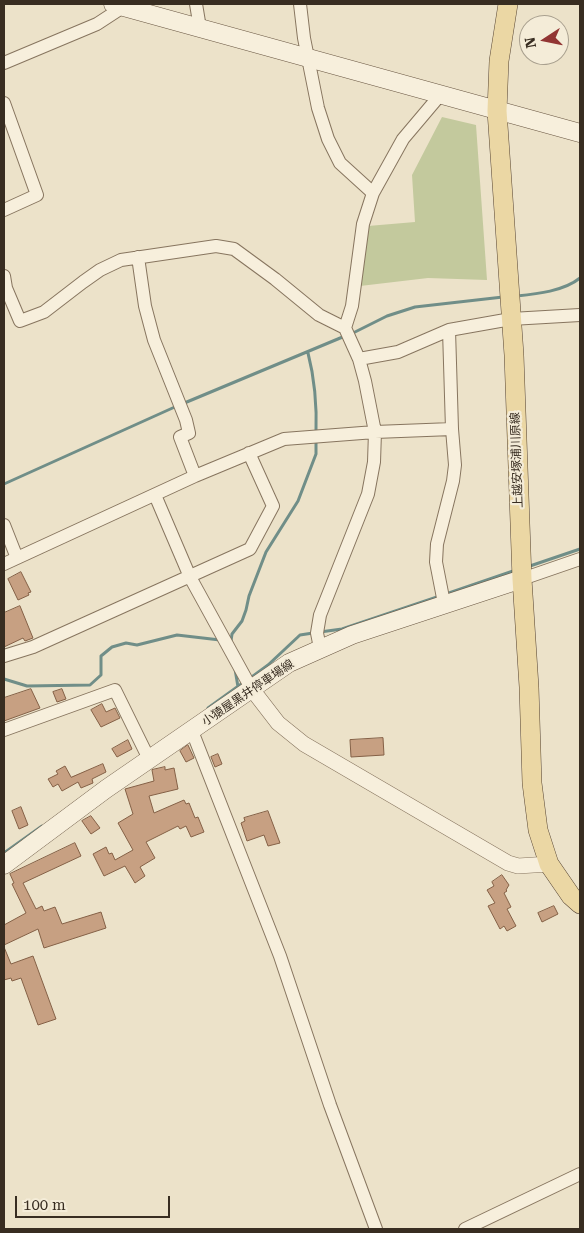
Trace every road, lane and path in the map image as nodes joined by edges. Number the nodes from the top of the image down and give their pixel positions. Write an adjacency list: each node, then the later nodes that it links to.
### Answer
1 (196, 4): 5 (street)
2 (300, 4): 6 (street)
3 (508, 4): 10 (main road, 上越安塚浦川原線)
4 (118, 5): 5 (main road); 7 (street)
5 (200, 28): 6 (main road)
6 (308, 57): 8 (main road); 12 (street)
7 (4, 63)
8 (441, 94): 10 (main road); 12 (street)
9 (4, 103): 13 (street)
10 (497, 110): 11 (main road); 17 (main road, 上越安塚浦川原線)
11 (580, 133)
12 (373, 192): 18 (street)
13 (4, 210)
14 (138, 257): 15 (street); 18 (street); 24 (street)
15 (4, 276)
16 (580, 315): 17 (street)
17 (511, 319): 19 (street); 31 (main road, 上越安塚浦川原線)
18 (345, 328): 20 (street)
19 (449, 330): 20 (street); 21 (street)
20 (359, 359): 22 (street)
21 (452, 429): 22 (street); 32 (street)
22 (376, 432): 23 (street); 33 (street)
23 (249, 453): 24 (street); 30 (street)
24 (195, 476): 25 (street)
25 (155, 495): 27 (street); 30 (street)
26 (4, 525): 27 (street)
27 (18, 558): 29 (street)
28 (580, 559): 31 (street)
29 (4, 564)
30 (190, 577): 34 (street); 35 (street)
31 (522, 579): 32 (main road, 小猿屋黒井停車場線); 39 (main road, 上越安塚浦川原線)
32 (444, 603): 33 (main road, 小猿屋黒井停車場線)
33 (320, 648): 35 (main road, 小猿屋黒井停車場線)
34 (4, 656)
35 (251, 688): 37 (main road, 小猿屋黒井停車場線); 39 (street)
36 (4, 730): 38 (street)
37 (192, 731): 38 (main road, 小猿屋黒井停車場線); 43 (street)
38 (149, 759): 40 (main road, 小猿屋黒井停車場線)
39 (549, 864): 41 (main road, 上越安塚浦川原線)
40 (4, 865)
41 (580, 904)
42 (580, 1174): 44 (street)
43 (376, 1229)
44 (465, 1229)

